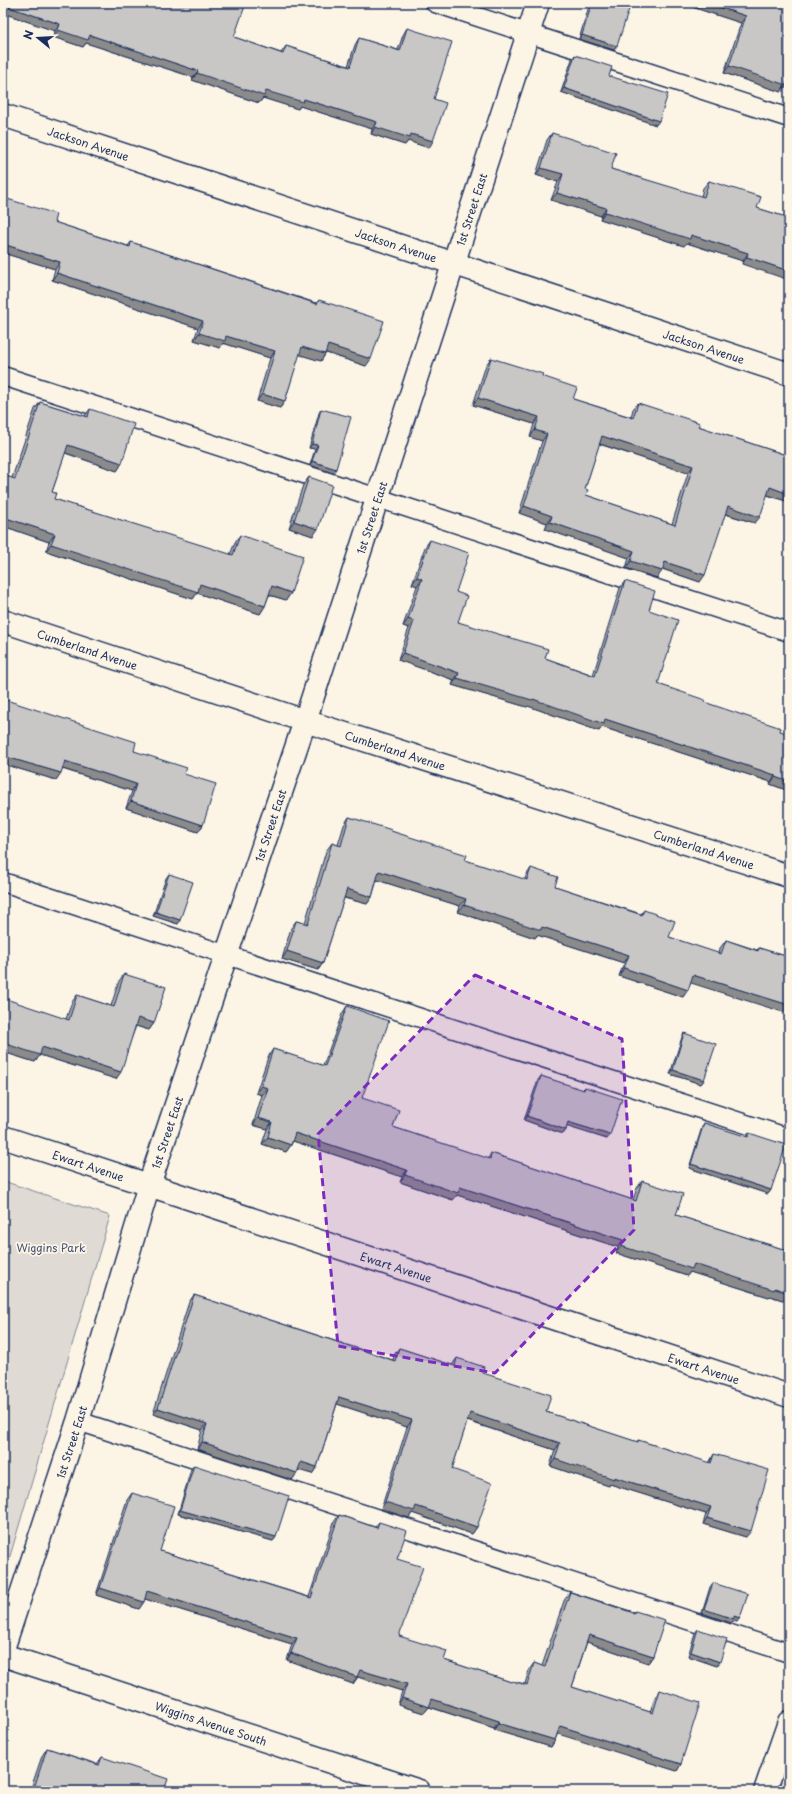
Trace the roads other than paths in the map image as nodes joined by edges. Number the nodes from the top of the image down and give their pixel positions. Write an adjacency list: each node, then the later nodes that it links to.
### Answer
1 (435, 3): 3 (lane)
2 (538, 3): 3 (street, 1st Street East)
3 (528, 34): 5 (lane); 6 (street, 1st Street East)
4 (3, 115): 6 (street, Jackson Avenue)
5 (789, 118)
6 (454, 264): 7 (street, Jackson Avenue); 9 (street, 1st Street East)
7 (789, 374)
8 (3, 376): 9 (lane)
9 (377, 498): 11 (lane); 12 (street, 1st Street East)
10 (3, 621): 12 (street, Cumberland Avenue)
11 (789, 632)
12 (305, 721): 13 (street, Cumberland Avenue); 15 (street, 1st Street East)
13 (789, 876)
14 (3, 882): 15 (lane)
15 (226, 955): 17 (lane); 18 (street, 1st Street East)
16 (3, 1137): 18 (street, Ewart Avenue)
17 (789, 1138)
18 (149, 1185): 19 (street, Ewart Avenue); 20 (street, 1st Street East)
19 (789, 1396)
20 (78, 1421): 21 (street, 1st Street East); 22 (lane)
21 (3, 1649)
22 (789, 1653)
23 (3, 1655): 25 (street, Wiggins Avenue South)
24 (789, 1722): 26 (street)
25 (419, 1791)
26 (765, 1791)

